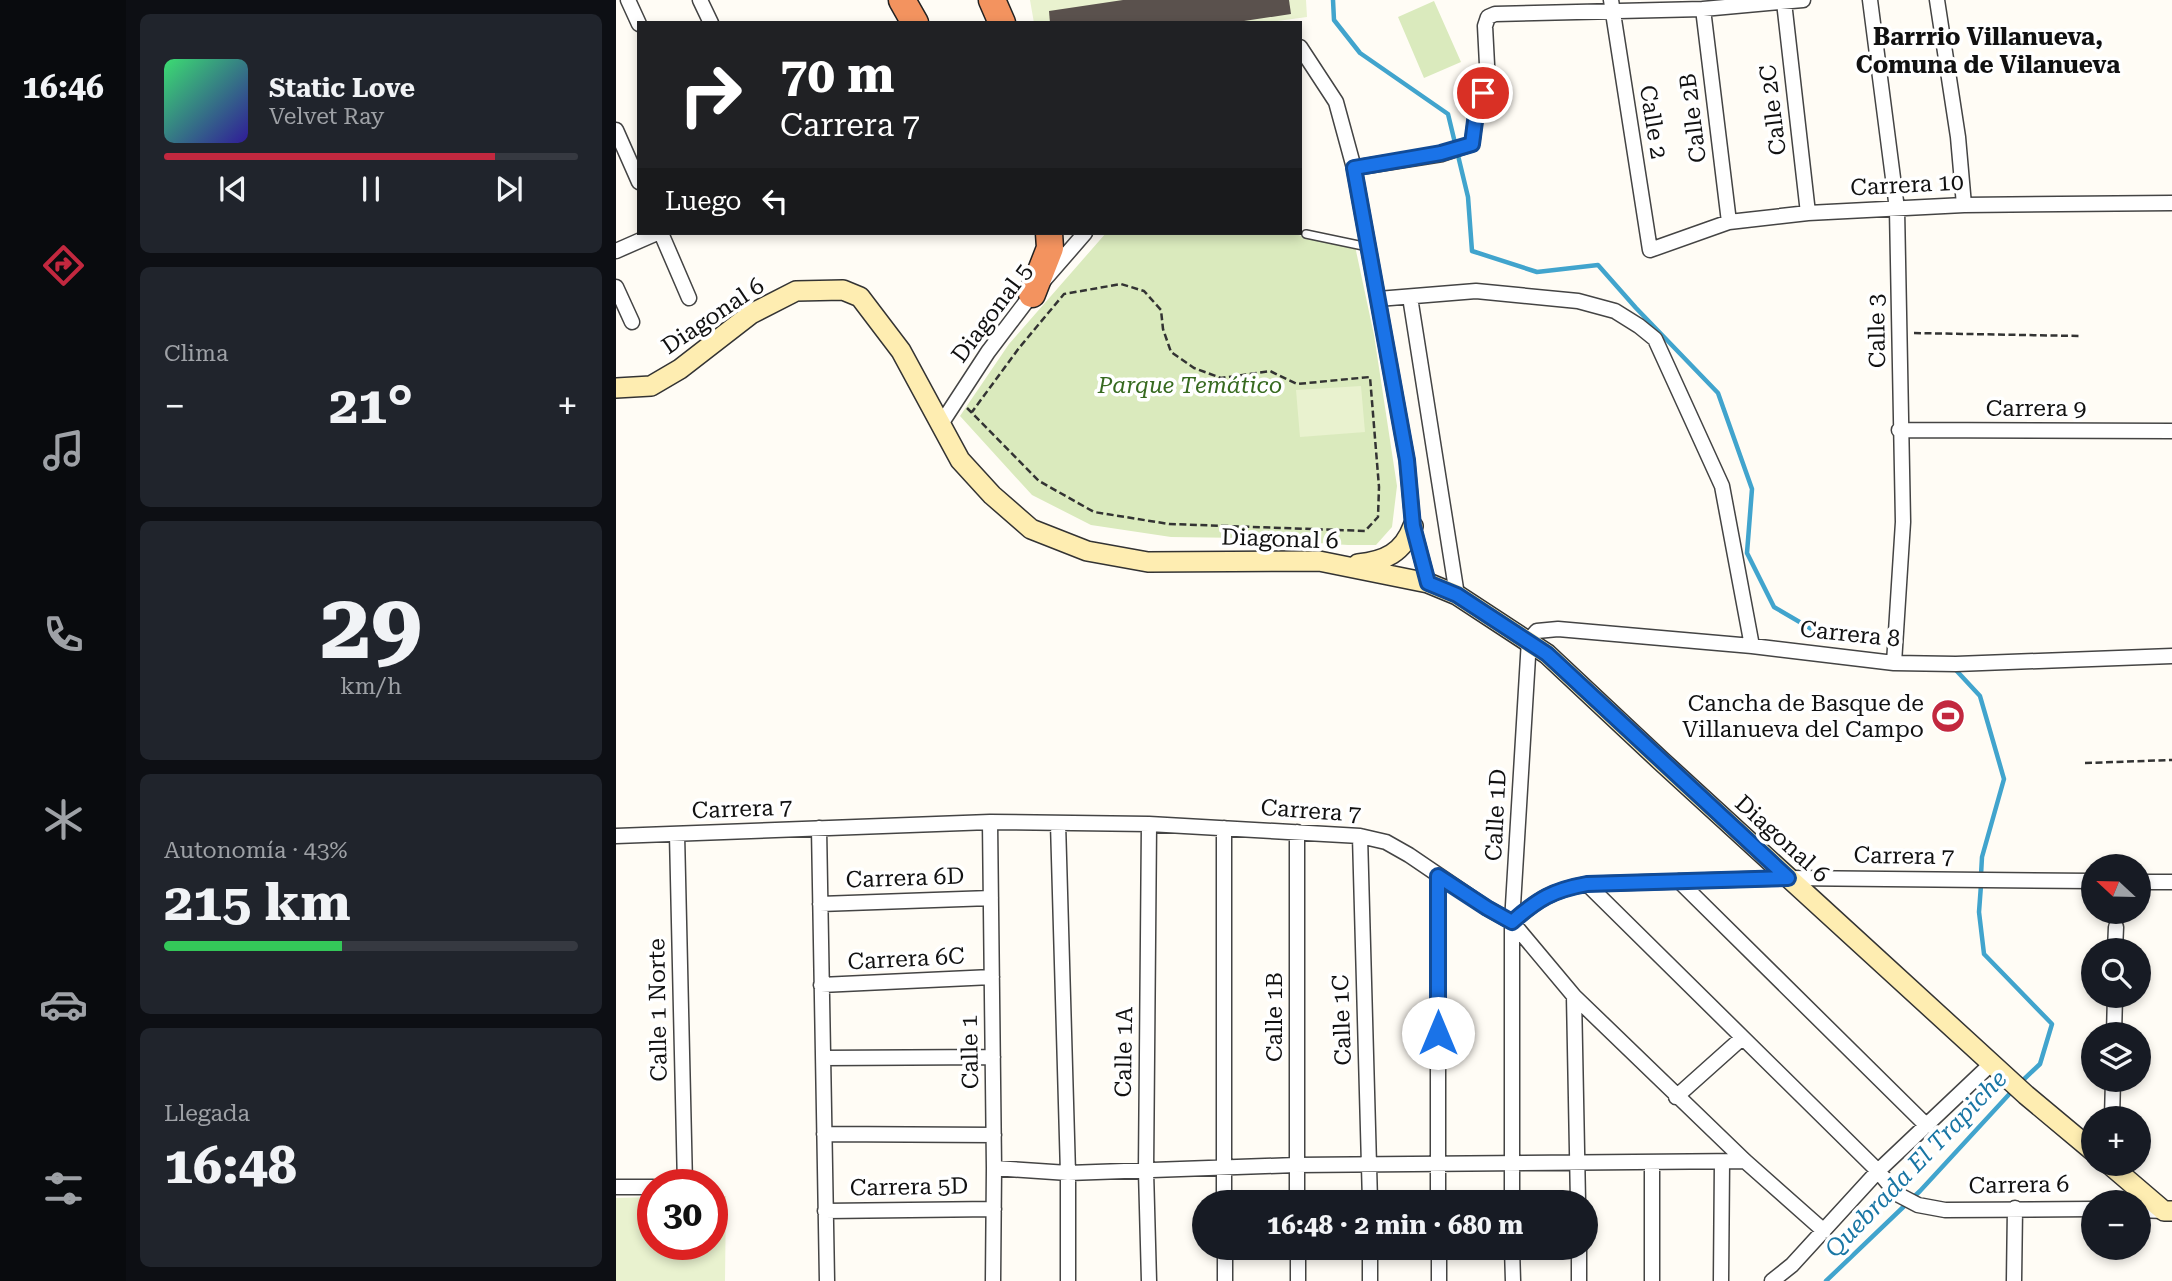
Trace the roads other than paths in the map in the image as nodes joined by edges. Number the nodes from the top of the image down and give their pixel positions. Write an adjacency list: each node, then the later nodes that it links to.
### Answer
1 (628, 0): 11 (street)
2 (701, 0): 12 (street)
3 (902, 0): 13 (highway)
4 (914, 0): 14 (highway)
5 (1803, 0): 8 (street)
6 (1870, 0): 21 (street, Calle 3)
7 (1937, 0): 20 (street)
8 (1784, 2): 10 (street); 22 (street, Calle 2C)
9 (1612, 6): 10 (street); 17 (street); 30 (street, Calle 2)
10 (1703, 9): 23 (street, Calle 2B)
11 (638, 21)
12 (710, 21)
13 (914, 21)
14 (919, 21)
15 (1302, 50): 17 (street)
16 (616, 130): 18 (street)
17 (1354, 168): 29 (street)
18 (637, 177)
19 (2172, 203): 20 (street, Carrera 10)
20 (1964, 205): 21 (street, Carrera 10)
21 (1897, 208): 22 (street, Carrera 10); 40 (street, Calle 3)
22 (1808, 213): 23 (street, Carrera 10)
23 (1729, 222): 30 (street, Carrera 10)
24 (1306, 234): 29 (lane)
25 (654, 235): 31 (street)
26 (660, 235): 35 (street)
27 (1049, 235): 33 (highway)
28 (1084, 235): 33 (street, Diagonal 5)
29 (1368, 247): 36 (street)
30 (1650, 250)
31 (616, 251)
32 (616, 287): 37 (street)
33 (1032, 294): 39 (street, Diagonal 5)
34 (1410, 297): 36 (street); 45 (street); 47 (street)
35 (689, 298)
36 (1378, 299): 42 (street)
37 (632, 321)
38 (616, 388): 39 (street, Diagonal 6)
39 (941, 425): 43 (street, Diagonal 6)
40 (1899, 430): 41 (street, Carrera 9); 49 (street, Calle 3)
41 (2172, 431)
42 (1413, 526): 43 (street); 44 (street)
43 (1346, 565): 44 (street, Diagonal 6)
44 (1428, 583): 45 (street, Diagonal 6)
45 (1457, 595): 46 (street, Diagonal 6)
46 (1529, 640): 47 (street, Carrera 8); 60 (street, Diagonal 6); 68 (street, Calle 1D)
47 (1752, 646): 49 (street, Carrera 8)
48 (2172, 656): 49 (street, Carrera 8)
49 (1894, 663)
50 (990, 822): 51 (street, Carrera 7); 53 (street, Carrera 7); 66 (street, Calle 1)
51 (1058, 823): 52 (street, Carrera 7); 96 (street)
52 (1149, 824): 54 (street, Carrera 7); 94 (street, Calle 1A)
53 (818, 828): 56 (street, Carrera 7); 67 (street)
54 (1224, 828): 55 (street, Carrera 7); 91 (street)
55 (1297, 832): 58 (street, Carrera 7); 89 (street, Calle 1B)
56 (677, 834): 57 (street, Carrera 7); 93 (street, Calle 1 Norte)
57 (616, 836)
58 (1360, 836): 59 (street, Carrera 7); 90 (street, Calle 1C)
59 (1438, 876): 68 (street, Carrera 7); 87 (street)
60 (1788, 878): 61 (street, Carrera 7); 62 (street, Carrera 7); 77 (street, Diagonal 6)
61 (1679, 881): 65 (street, Carrera 7); 79 (street)
62 (2081, 881)
63 (2151, 882): 64 (street)
64 (2172, 883)
65 (1587, 884): 68 (street, Carrera 7); 74 (street)
66 (991, 898): 67 (street, Carrera 6D); 71 (street, Calle 1)
67 (820, 904): 72 (street)
68 (1512, 922): 73 (street); 88 (street, Calle 1D)
69 (2116, 927): 70 (street)
70 (2116, 938)
71 (992, 977): 72 (street, Carrera 6C); 75 (street, Calle 1)
72 (821, 985): 76 (street)
73 (1574, 996): 78 (street); 85 (street)
74 (1742, 1038): 78 (street); 95 (street)
75 (993, 1057): 76 (street); 81 (street, Calle 1)
76 (822, 1058): 80 (street)
77 (1998, 1070): 79 (street); 82 (street, Diagonal 6)
78 (1676, 1097): 83 (street)
79 (1927, 1126): 95 (street)
80 (824, 1134): 81 (street); 109 (street)
81 (994, 1135): 92 (street, Calle 1)
82 (2081, 1141)
83 (1745, 1161): 84 (street); 111 (street)
84 (1722, 1162): 86 (street); 129 (street)
85 (1578, 1163): 86 (street); 88 (street); 105 (street)
86 (1652, 1163): 128 (street)
87 (1438, 1164): 88 (street); 90 (street); 103 (street)
88 (1512, 1164): 104 (street, Calle 1D)
89 (1296, 1165): 90 (street); 91 (street); 101 (street, Calle 1B)
90 (1370, 1165): 102 (street, Calle 1C)
91 (1224, 1167): 94 (street); 100 (street)
92 (994, 1168): 96 (street); 107 (street, Calle 1)
93 (685, 1169)
94 (1146, 1171): 96 (street); 121 (street, Calle 1A)
95 (1878, 1171): 106 (street, Carrera 6); 111 (street)
96 (1068, 1173): 120 (street)
97 (2125, 1176): 110 (street)
98 (616, 1187): 99 (street)
99 (637, 1187)
100 (1224, 1190)
101 (1297, 1190)
102 (1370, 1190)
103 (1438, 1190)
104 (1512, 1190)
105 (1578, 1190)
106 (2015, 1208): 108 (street, Carrera 6); 131 (street)
107 (994, 1209): 109 (street, Carrera 5D); 119 (street, Calle 1)
108 (2081, 1209)
109 (825, 1211): 118 (street)
110 (2168, 1211)
111 (1824, 1231): 130 (street)
112 (1225, 1260): 122 (street)
113 (1298, 1260): 123 (street)
114 (1370, 1260): 124 (street)
115 (1439, 1260): 125 (street)
116 (1512, 1260): 126 (street)
117 (1578, 1260): 127 (street)
118 (827, 1281)
119 (993, 1281)
120 (1068, 1281)
121 (1149, 1281)
122 (1226, 1281)
123 (1298, 1281)
124 (1370, 1281)
125 (1439, 1281)
126 (1513, 1281)
127 (1579, 1281)
128 (1652, 1281)
129 (1721, 1281)
130 (1772, 1281)
131 (2014, 1281)

